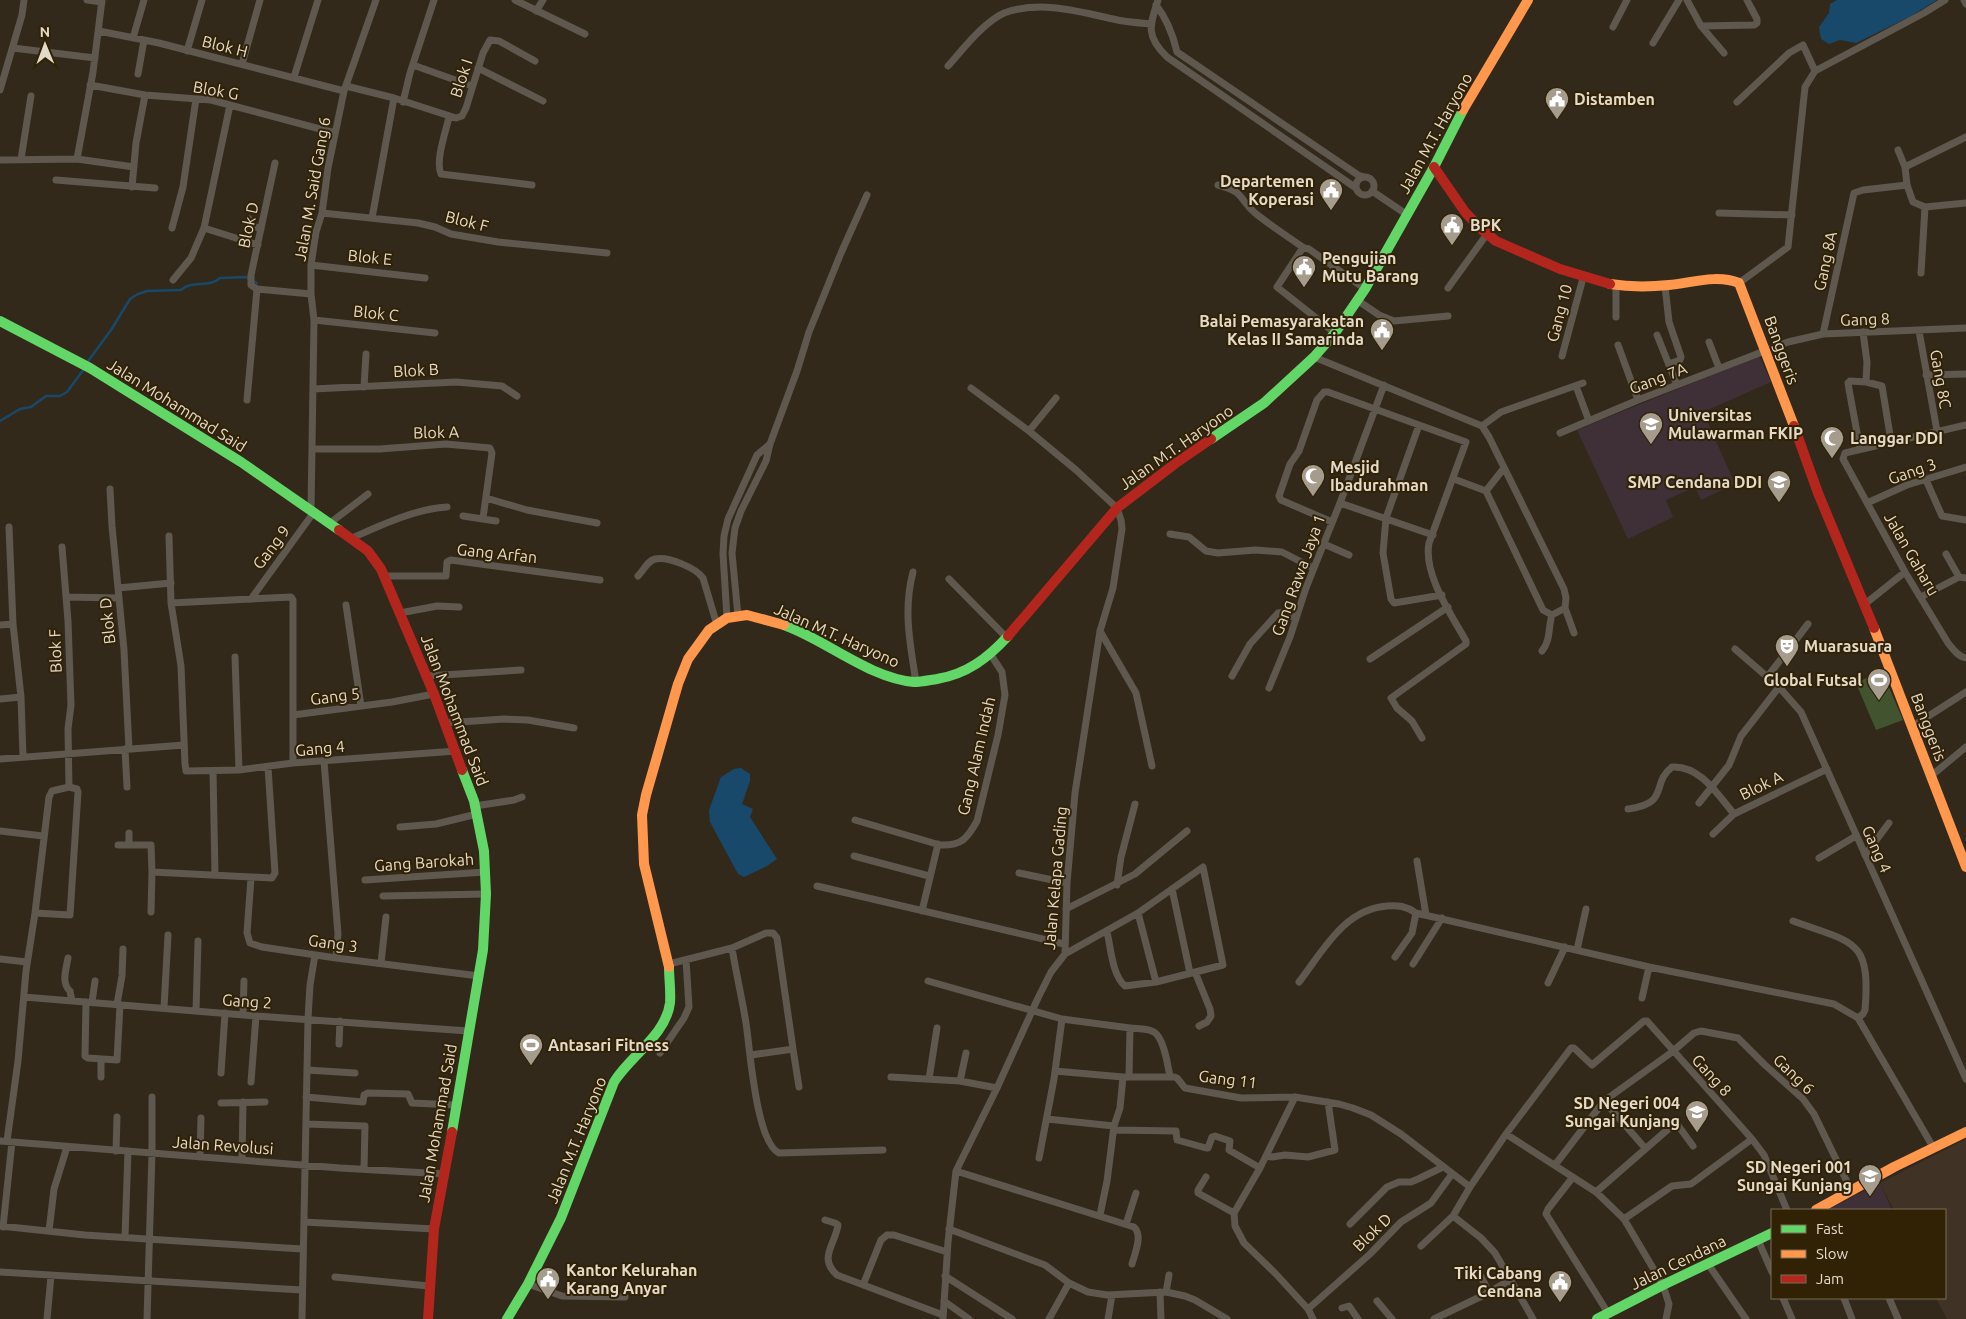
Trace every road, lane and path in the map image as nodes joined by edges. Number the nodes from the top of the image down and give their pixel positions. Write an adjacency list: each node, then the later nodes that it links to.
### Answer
1 (24, 0): 30 (street)
2 (87, 0): 18 (street)
3 (144, 0): 27 (street)
4 (202, 0): 31 (street)
5 (260, 0): 37 (street)
6 (318, 0): 43 (street)
7 (376, 0): 46 (street, Jalan M. Said Gang 6)
8 (434, 0): 38 (street)
9 (515, 0): 21 (street)
10 (543, 0): 21 (street)
11 (1528, 0): 65 (street, Jalan M.T. Haryono)
12 (1627, 0): 24 (street)
13 (1679, 0): 29 (street)
14 (1687, 0): 23 (street)
15 (1747, 0): 23 (street)
16 (1945, 0): 41 (street)
17 (1964, 0): 20 (street)
18 (102, 1): 25 (street)
19 (1157, 3): 22 (street); 32 (street)
20 (1966, 4)
21 (536, 11): 26 (street)
22 (1150, 24): 35 (street); 39 (street)
23 (1701, 26): 33 (street)
24 (1613, 27)
25 (99, 31): 27 (street, Blok H); 34 (street)
26 (585, 34)
27 (133, 38): 28 (street, Blok H)
28 (144, 40): 31 (street, Blok H); 42 (street)
29 (1653, 43)
30 (13, 48): 34 (street); 47 (street)
31 (187, 50): 37 (street, Blok H)
32 (1177, 52): 35 (street); 67 (street)
33 (1724, 52)
34 (95, 58): 44 (street)
35 (1169, 59): 74 (street)
36 (535, 61): 40 (street, Blok I)
37 (242, 64): 43 (street, Blok H)
38 (413, 65): 45 (street); 53 (street)
39 (948, 66)
40 (478, 68): 45 (street, Blok I); 52 (street)
41 (1815, 71): 54 (street); 82 (street)
42 (138, 74)
43 (294, 78): 46 (street, Blok H)
44 (90, 86): 48 (street, Blok G); 60 (street)
45 (472, 86): 56 (street, Blok I)
46 (345, 89): 51 (street, Blok I); 57 (street, Jalan M. Said Gang 6)
47 (0, 90)
48 (145, 95): 50 (street, Blok G); 64 (street)
49 (31, 96): 62 (street)
50 (196, 98): 55 (street, Blok G); 85 (street)
51 (394, 98): 53 (street, Blok I); 83 (street)
52 (544, 101)
53 (403, 102): 56 (street, Blok I)
54 (1737, 102)
55 (230, 105): 57 (street, Blok G); 86 (street)
56 (449, 117): 69 (street)
57 (335, 133): 80 (street, Jalan M. Said Gang 6)
58 (1966, 137): 66 (street)
59 (1898, 150): 66 (street)
60 (77, 159): 62 (street); 64 (street)
61 (0, 160): 62 (street)
62 (21, 160)
63 (275, 163): 87 (street, Blok D)
64 (134, 167): 72 (street)
65 (1434, 167): 81 (street, Jalan M.T. Haryono); 88 (street)
66 (1905, 167): 71 (street)
67 (1361, 176): 74 (street); 75 (street)
68 (56, 180): 72 (street)
69 (532, 185)
70 (1218, 185): 90 (street)
71 (1907, 185): 78 (street); 114 (street, Gang 8A)
72 (132, 187): 73 (street)
73 (155, 188)
74 (1356, 188): 75 (street)
75 (1372, 191): 81 (street)
76 (867, 195): 147 (street)
77 (1966, 203): 78 (street)
78 (1924, 207): 93 (street)
79 (1719, 213): 82 (street)
80 (322, 214): 83 (street, Blok F); 92 (street, Jalan M. Said Gang 6)
81 (1406, 214): 102 (street, Jalan M.T. Haryono)
82 (1792, 215): 97 (street)
83 (372, 218): 91 (street, Blok F)
84 (249, 219): 87 (street)
85 (172, 228)
86 (204, 228): 89 (street); 96 (street)
87 (261, 229): 89 (street, Blok D)
88 (1487, 234): 95 (street); 101 (street)
89 (258, 245): 100 (street, Blok D)
90 (1304, 248): 102 (street); 113 (street)
91 (607, 253)
92 (311, 264): 94 (street, Blok E); 103 (street, Jalan M. Said Gang 6)
93 (1921, 273)
94 (425, 278)
95 (1583, 278): 98 (street); 120 (street, Gang 10)
96 (173, 280)
97 (1739, 283): 99 (street); 118 (street, Banggeris)
98 (1616, 286): 99 (street); 106 (street)
99 (1665, 286): 122 (street)
100 (254, 287): 103 (street); 136 (street, Blok D)
101 (1448, 288)
102 (1365, 289): 104 (street, Jalan M.T. Haryono)
103 (311, 294): 107 (street, Jalan M. Said Gang 6)
104 (1357, 300): 105 (street); 113 (street, Jalan M.T. Haryono)
105 (1448, 316)
106 (1616, 317)
107 (314, 320): 112 (street, Blok C); 133 (street, Jalan M. Said Gang 6)
108 (0, 321): 162 (street, Jalan Mohammad Said)
109 (1966, 328): 110 (street, Gang 8)
110 (1919, 331): 111 (street, Gang 8); 125 (street, Gang 8C)
111 (1863, 332): 114 (street, Gang 8); 126 (street)
112 (435, 333)
113 (1335, 333): 121 (street, Jalan M.T. Haryono)
114 (1824, 334): 118 (street, Gang 8)
115 (1657, 336): 122 (street)
116 (1709, 342): 123 (street)
117 (1618, 345): 137 (street)
118 (1766, 350): 123 (street, Gang 7A); 197 (street, Banggeris)
119 (366, 354): 131 (street)
120 (1562, 356)
121 (1314, 357): 129 (street); 161 (street, Jalan M.T. Haryono)
122 (1668, 364): 128 (street)
123 (1719, 368): 128 (street, Gang 7A)
124 (1966, 374): 125 (street)
125 (1926, 375): 143 (street, Gang 8C)
126 (1866, 382): 146 (street); 149 (street)
127 (1584, 383): 130 (street)
128 (1677, 385): 137 (street, Gang 7A)
129 (1384, 386): 138 (street, Gang Rawa Jaya 1); 142 (street)
130 (1576, 386): 139 (street); 142 (street)
131 (364, 387): 133 (street, Blok B); 134 (street, Blok B)
132 (971, 388): 144 (street)
133 (313, 389): 148 (street, Jalan M. Said Gang 6)
134 (517, 396)
135 (1056, 398): 144 (street)
136 (247, 400)
137 (1638, 400): 139 (street, Gang 7A)
138 (1374, 410): 140 (street); 158 (street, Gang Rawa Jaya 1); 168 (street)
139 (1589, 421): 145 (street, Gang 7A)
140 (1418, 425): 152 (street); 165 (street)
141 (1966, 425): 143 (street)
142 (1482, 426): 151 (street)
143 (1937, 431): 146 (street)
144 (1029, 432): 161 (street)
145 (1560, 433)
146 (1891, 441): 149 (street)
147 (770, 444): 203 (street); 204 (street)
148 (312, 449): 157 (street, Blok A); 162 (street, Jalan M. Said Gang 6)
149 (1860, 450): 159 (street, Jalan Gaharu)
150 (1966, 467): 153 (street, Gang 3)
151 (1504, 468): 155 (street); 200 (street)
152 (1454, 479): 155 (street); 173 (street)
153 (1926, 480): 159 (street, Gang 3); 166 (street)
154 (110, 490): 189 (street, Blok D)
155 (1486, 491): 202 (street)
156 (368, 494): 169 (street)
157 (486, 498): 164 (street, Blok A); 170 (street)
158 (1340, 503): 165 (street); 168 (street, Gang Rawa Jaya 1)
159 (1867, 503): 182 (street, Jalan Gaharu)
160 (447, 508): 175 (street)
161 (1117, 508): 210 (street, Jalan Kelapa Gading); 212 (street, Jalan M.T. Haryono)
162 (312, 510): 169 (street, Jalan Mohammad Said); 194 (street, Gang 9)
163 (463, 516): 164 (street)
164 (483, 518): 167 (street)
165 (1386, 518): 173 (street); 190 (street)
166 (1966, 520)
167 (496, 521)
168 (1332, 522): 176 (street, Gang Rawa Jaya 1)
169 (330, 523): 175 (street, Jalan Mohammad Said)
170 (596, 523)
171 (9, 527): 206 (street)
172 (1170, 534): 180 (street)
173 (1433, 534): 190 (street)
174 (169, 536): 188 (street)
175 (352, 538): 183 (street, Jalan Mohammad Said)
176 (1324, 544): 179 (street); 180 (street, Gang Rawa Jaya 1)
177 (62, 547): 191 (street, Blok F)
178 (1946, 554): 185 (street)
179 (1349, 555)
180 (1314, 568): 205 (street, Gang Rawa Jaya 1)
181 (913, 572): 223 (street)
182 (1905, 572): 192 (street, Jalan Gaharu); 197 (street)
183 (384, 576): 186 (street, Gang Arfan); 201 (street, Jalan Mohammad Said)
184 (638, 576): 209 (street)
185 (1962, 577): 192 (street)
186 (600, 580)
187 (949, 580): 212 (street)
188 (171, 583): 189 (street); 195 (street)
189 (118, 588): 193 (street, Blok D)
190 (1442, 595): 199 (street)
191 (66, 597): 193 (street); 240 (street, Blok F)
192 (1921, 597): 217 (street, Jalan Gaharu)
193 (119, 598): 238 (street, Blok D)
194 (251, 599): 195 (street); 231 (street, Gang 5)
195 (171, 604): 236 (street)
196 (346, 604): 230 (street)
197 (1865, 604): 233 (street, Banggeris)
198 (459, 607): 201 (street)
199 (1448, 607): 218 (street); 235 (street)
200 (1565, 608): 202 (street); 211 (street)
201 (400, 613): 220 (street, Jalan Mohammad Said)
202 (1552, 615): 214 (street)
203 (738, 616): 204 (street, Jalan M.T. Haryono); 223 (street, Jalan M.T. Haryono)
204 (727, 618): 209 (street, Jalan M.T. Haryono)
205 (1296, 618): 221 (street); 225 (street, Gang Rawa Jaya 1)
206 (13, 624): 208 (street); 228 (street)
207 (1808, 624): 222 (street)
208 (0, 625)
209 (717, 625): 318 (street, Jalan M.T. Haryono)
210 (1100, 631): 245 (street); 284 (street, Jalan Kelapa Gading)
211 (1574, 633)
212 (1007, 638): 215 (street, Jalan M.T. Haryono)
213 (1735, 649): 222 (street, Gang 4)
214 (1542, 651)
215 (991, 655): 223 (street, Jalan M.T. Haryono); 269 (street, Gang Alam Indah)
216 (235, 657): 248 (street)
217 (1966, 658)
218 (1370, 659)
219 (521, 670): 220 (street)
220 (427, 676): 227 (street, Jalan Mohammad Said)
221 (1232, 676)
222 (1768, 676): 224 (street, Gang 4)
223 (916, 682)
224 (1780, 687): 247 (street, Gang 4); 253 (street)
225 (1269, 688)
226 (1966, 692): 233 (street)
227 (434, 694): 230 (street, Gang 5); 232 (street, Jalan Mohammad Said)
228 (21, 698): 229 (street); 241 (street)
229 (0, 699)
230 (361, 706): 231 (street, Gang 5)
231 (293, 714): 244 (street)
232 (444, 723): 234 (street); 239 (street, Jalan Mohammad Said)
233 (1913, 726): 250 (street, Banggeris)
234 (574, 728)
235 (1422, 738)
236 (184, 745): 238 (street); 249 (street, Gang 4)
237 (1966, 747): 250 (street)
238 (127, 749): 240 (street); 251 (street, Blok D)
239 (456, 751): 243 (street, Gang 4); 258 (street, Jalan Mohammad Said)
240 (68, 754): 241 (street); 252 (street, Blok F)
241 (23, 757): 242 (street)
242 (0, 759)
243 (324, 761): 244 (street, Gang 4); 313 (street)
244 (293, 763): 246 (street, Gang 4)
245 (1152, 766)
246 (268, 767): 248 (street, Gang 4); 282 (street)
247 (1827, 769): 259 (street, Blok A); 268 (street, Gang 4)
248 (239, 770): 249 (street, Gang 4)
249 (213, 771): 280 (street)
250 (1931, 776): 276 (street, Banggeris)
251 (126, 786)
252 (69, 787): 267 (street); 294 (street)
253 (1711, 787): 255 (street); 257 (street); 259 (street)
254 (522, 797): 258 (street)
255 (1699, 803)
256 (1135, 804): 285 (street)
257 (1628, 809)
258 (476, 810): 262 (street); 278 (street, Jalan Mohammad Said)
259 (1734, 814): 266 (street, Blok A)
260 (855, 820): 269 (street, Gang Alam Indah)
261 (1889, 823): 272 (street)
262 (400, 827)
263 (0, 831): 267 (street)
264 (1187, 831): 285 (street)
265 (129, 833): 271 (street)
266 (1713, 834)
267 (43, 836): 294 (street)
268 (1856, 836): 272 (street, Gang 4); 274 (street)
269 (938, 844): 281 (street)
270 (118, 845): 271 (street)
271 (129, 845): 277 (street)
272 (1865, 855): 364 (street, Gang 4)
273 (854, 856): 281 (street)
274 (1819, 858)
275 (1417, 861): 297 (street)
276 (1966, 867)
277 (152, 872): 280 (street); 293 (street)
278 (485, 872): 283 (street, Gang Barokah); 288 (street, Jalan Mohammad Said)
279 (1019, 873): 284 (street)
280 (215, 875): 282 (street)
281 (929, 876): 292 (street)
282 (251, 878): 310 (street, Gang 3)
283 (365, 880)
284 (1067, 883): 291 (street, Jalan Kelapa Gading)
285 (1117, 885): 291 (street)
286 (817, 886): 292 (street)
287 (1172, 889): 296 (street); 321 (street); 321 (street)
288 (486, 894): 289 (street); 322 (street, Jalan Mohammad Said)
289 (383, 896)
290 (1586, 908): 308 (street)
291 (1066, 909): 304 (street, Jalan Kelapa Gading)
292 (922, 911): 304 (street)
293 (151, 912)
294 (35, 913): 316 (street)
295 (1416, 913): 297 (street); 311 (street); 327 (street)
296 (1138, 914): 301 (street); 326 (street)
297 (1426, 915): 299 (street)
298 (386, 917): 317 (street)
299 (1442, 918): 305 (street); 319 (street)
300 (1793, 921): 340 (street)
301 (1107, 932): 309 (street); 326 (street)
302 (168, 935): 334 (street)
303 (198, 941): 335 (street)
304 (1064, 944): 309 (street, Jalan Kelapa Gading)
305 (1565, 947): 308 (street); 328 (street)
306 (732, 948): 315 (street); 349 (street); 353 (street)
307 (123, 949): 333 (street)
308 (1577, 950): 320 (street)
309 (1065, 954): 336 (street, Jalan Kelapa Gading)
310 (315, 955): 313 (street, Gang 3); 341 (street)
311 (1395, 957)
312 (68, 958): 331 (street)
313 (336, 958): 317 (street, Gang 3)
314 (0, 959): 316 (street)
315 (686, 960): 318 (street); 351 (street)
316 (27, 962): 329 (street)
317 (381, 963): 322 (street, Gang 3)
318 (669, 964): 446 (street, Jalan M.T. Haryono)
319 (1413, 964)
320 (1649, 967): 330 (street); 340 (street)
321 (1193, 973): 326 (street); 344 (street)
322 (478, 976): 347 (street, Jalan Mohammad Said)
323 (95, 981): 332 (street)
324 (244, 981): 338 (street)
325 (928, 981): 336 (street)
326 (1156, 982)
327 (1299, 982)
328 (1548, 983)
329 (24, 997): 331 (street, Gang 2); 386 (street)
330 (1642, 998)
331 (72, 1001): 332 (street, Gang 2)
332 (89, 1002): 333 (street, Gang 2); 354 (street)
333 (118, 1004): 334 (street, Gang 2); 354 (street)
334 (164, 1008): 335 (street, Gang 2)
335 (196, 1011): 337 (street, Gang 2)
336 (1033, 1012): 342 (street); 368 (street, Jalan Kelapa Gading)
337 (225, 1014): 338 (street, Gang 2); 357 (street)
338 (243, 1015): 339 (street, Gang 2)
339 (256, 1016): 341 (street, Gang 2); 366 (street)
340 (1858, 1018): 389 (street)
341 (308, 1019): 343 (street, Gang 2); 355 (street)
342 (1062, 1020): 346 (street); 356 (street)
343 (340, 1021): 347 (street, Gang 2); 348 (street)
344 (1199, 1026)
345 (937, 1028): 363 (street)
346 (1130, 1028): 361 (street); 362 (street)
347 (468, 1031): 377 (street, Jalan Mohammad Said)
348 (339, 1044)
349 (793, 1049): 353 (street); 367 (street)
350 (1672, 1052): 372 (street); 384 (street, Gang 8); 385 (street, Gang 8); 410 (street, Gang 6)
351 (660, 1053)
352 (966, 1053): 365 (street)
353 (750, 1055): 391 (street)
354 (101, 1059): 359 (street)
355 (307, 1070): 358 (street); 370 (street)
356 (1055, 1071): 361 (street); 380 (street)
357 (221, 1073)
358 (355, 1073)
359 (100, 1077)
360 (891, 1077): 363 (street)
361 (1126, 1077): 362 (street); 382 (street)
362 (1170, 1077): 371 (street, Gang 11)
363 (928, 1079): 365 (street)
364 (1966, 1079)
365 (960, 1081): 368 (street)
366 (251, 1082)
367 (799, 1087)
368 (997, 1088): 404 (street, Jalan Kelapa Gading)
369 (152, 1097): 394 (street)
370 (306, 1097): 377 (street); 381 (street)
371 (1295, 1097): 375 (street, Gang 11); 395 (street)
372 (1604, 1101): 390 (street); 400 (street)
373 (243, 1102): 374 (street); 376 (street); 398 (street)
374 (265, 1102)
375 (1328, 1102): 395 (street); 401 (street, Gang 11)
376 (221, 1103)
377 (456, 1106): 405 (street, Jalan Mohammad Said)
378 (117, 1117): 392 (street)
379 (201, 1118): 396 (street)
380 (1048, 1119): 382 (street); 397 (street)
381 (306, 1124): 399 (street); 403 (street)
382 (1114, 1128): 402 (street); 416 (street)
383 (1966, 1132): 389 (street)
384 (1506, 1134): 400 (street); 409 (street)
385 (1752, 1139): 413 (street, Gang 8); 419 (street)
386 (6, 1141): 388 (street, Jalan Revolusi); 423 (street)
387 (1692, 1146): 390 (street)
388 (67, 1147): 392 (street, Jalan Revolusi); 426 (street)
389 (1932, 1147): 410 (street)
390 (1645, 1148): 411 (street)
391 (883, 1150)
392 (116, 1151): 393 (street, Jalan Revolusi)
393 (128, 1151): 394 (street, Jalan Revolusi); 428 (street)
394 (152, 1153): 396 (street, Jalan Revolusi); 429 (street)
395 (1266, 1156): 402 (street)
396 (200, 1157): 398 (street, Jalan Revolusi)
397 (1039, 1158)
398 (242, 1160): 399 (street, Jalan Revolusi)
399 (305, 1165): 403 (street, Jalan Revolusi); 420 (street)
400 (1555, 1165): 408 (street)
401 (1443, 1167): 406 (street, Gang 11); 422 (street)
402 (1260, 1168): 415 (street)
403 (364, 1169): 405 (street, Jalan Revolusi)
404 (956, 1171): 416 (street); 424 (street, Jalan Kelapa Gading)
405 (445, 1174): 425 (street, Jalan Mohammad Said)
406 (1452, 1174): 409 (street, Gang 11); 461 (street, Blok D)
407 (1206, 1177): 415 (street)
408 (1573, 1177): 411 (street); 462 (street)
409 (1470, 1186): 417 (street)
410 (1851, 1190): 414 (street)
411 (1596, 1192): 419 (street)
412 (1136, 1193): 421 (street)
413 (1787, 1209)
414 (1818, 1209)
415 (1234, 1213): 461 (street)
416 (1100, 1215): 421 (street)
417 (1453, 1216): 431 (street); 444 (street)
418 (825, 1220): 447 (street)
419 (1624, 1220): 448 (street)
420 (304, 1222): 425 (street); 432 (street)
421 (1126, 1224): 434 (street)
422 (1350, 1224)
423 (1, 1227): 426 (street)
424 (949, 1229): 433 (street, Jalan Kelapa Gading); 445 (street)
425 (434, 1230): 449 (street, Jalan Mohammad Said)
426 (49, 1231): 428 (street)
427 (1771, 1234): 430 (street, Jalan Cendana)
428 (125, 1237): 429 (street)
429 (149, 1239): 432 (street); 443 (street)
430 (1758, 1240): 435 (street, Jalan Cendana); 436 (street)
431 (1421, 1246)
432 (302, 1249): 450 (street)
433 (947, 1252): 441 (street, Jalan Kelapa Gading); 447 (street)
434 (1132, 1264)
435 (1708, 1264): 448 (street, Jalan Cendana); 483 (street)
436 (1771, 1270)
437 (0, 1272): 440 (street)
438 (1169, 1275): 451 (street)
439 (1480, 1275): 452 (street)
440 (51, 1276): 443 (street); 465 (street)
441 (945, 1276): 458 (street, Jalan Kelapa Gading); 471 (street)
442 (335, 1277): 449 (street)
443 (148, 1280): 450 (street); 466 (street)
444 (1510, 1280): 452 (street); 480 (street)
445 (1068, 1283): 453 (street); 472 (street)
446 (528, 1284): 454 (street); 469 (street, Jalan M.T. Haryono)
447 (863, 1285): 464 (street)
448 (1663, 1285): 462 (street, Jalan Cendana); 482 (street)
449 (429, 1286): 468 (street, Jalan Mohammad Said)
450 (302, 1290): 467 (street)
451 (1163, 1292): 453 (street); 474 (street); 475 (street)
452 (1489, 1292): 463 (street)
453 (1112, 1295): 473 (street)
454 (625, 1297)
455 (1783, 1299): 484 (street)
456 (1844, 1299): 485 (street)
457 (1889, 1299): 486 (street)
458 (944, 1300): 464 (street, Jalan Kelapa Gading); 470 (street)
459 (1378, 1302): 478 (street)
460 (1342, 1308): 477 (street)
461 (1308, 1309): 476 (street)
462 (1608, 1313): 481 (street, Jalan Cendana)
463 (1449, 1316): 479 (street)
464 (943, 1317)
465 (47, 1319)
466 (147, 1319)
467 (302, 1319)
468 (428, 1319)
469 (507, 1319)
470 (969, 1319)
471 (1012, 1319)
472 (1050, 1319)
473 (1108, 1319)
474 (1161, 1319)
475 (1227, 1319)
476 (1313, 1319)
477 (1358, 1319)
478 (1392, 1319)
479 (1434, 1319)
480 (1533, 1319)
481 (1597, 1319)
482 (1666, 1319)
483 (1746, 1319)
484 (1792, 1319)
485 (1852, 1319)
486 (1898, 1319)

